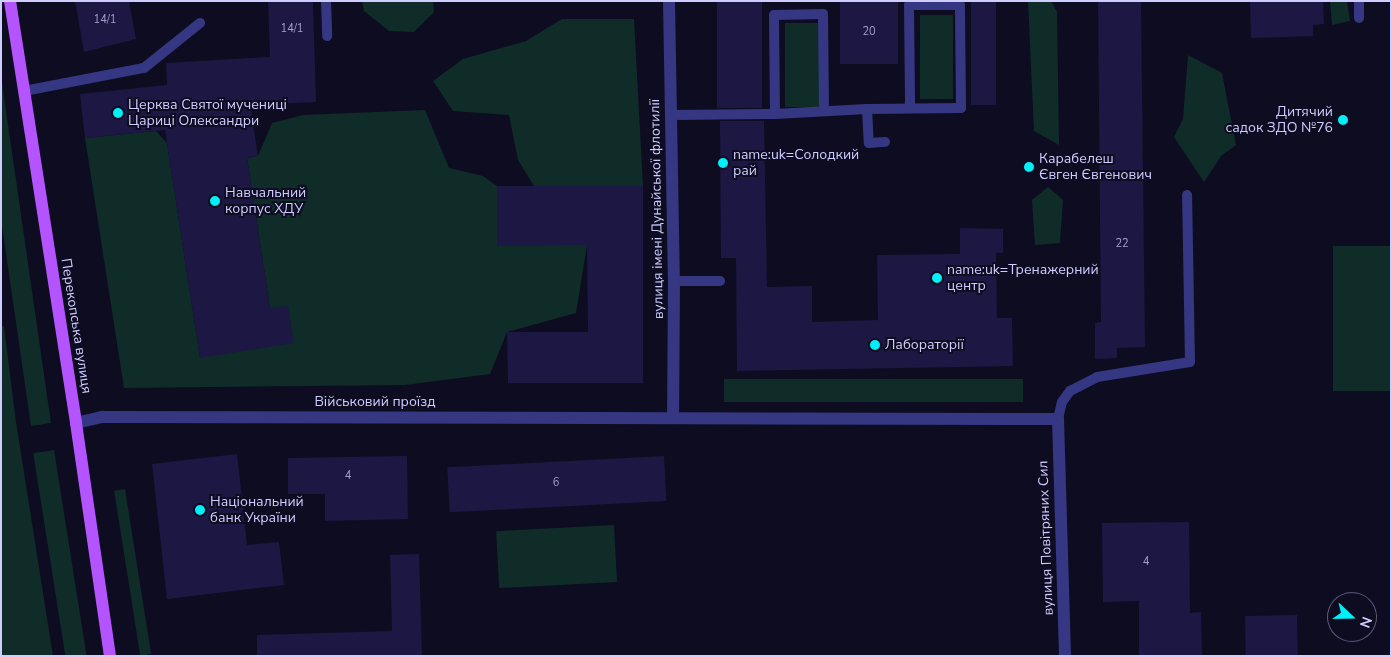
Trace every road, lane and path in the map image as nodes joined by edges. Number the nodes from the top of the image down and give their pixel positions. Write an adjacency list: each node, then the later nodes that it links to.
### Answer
1 (10, 1): 8 (main road, Перекопська вулиця)
2 (326, 1): 7 (lane)
3 (669, 1): 13 (street, вулиця імені Дунайської флотилії)
4 (1359, 1): 5 (lane)
5 (1359, 18)
6 (200, 23): 8 (lane)
7 (327, 36)
8 (24, 92): 20 (main road, Перекопська вулиця)
9 (910, 108): 9 (lane); 10 (lane)
10 (867, 109): 11 (lane); 14 (lane)
11 (824, 111): 12 (lane); 12 (lane)
12 (775, 114): 13 (lane)
13 (672, 115): 16 (street, вулиця імені Дунайської флотилії)
14 (885, 142)
15 (1187, 194): 19 (lane)
16 (674, 281): 17 (lane); 18 (street, вулиця імені Дунайської флотилії)
17 (720, 281)
18 (674, 417): 19 (street, Військовий проїзд); 20 (street, Військовий проїзд)
19 (1058, 419): 22 (street, вулиця Повітряних Сил)
20 (76, 423): 21 (main road, Перекопська вулиця)
21 (110, 656)
22 (1065, 656)

